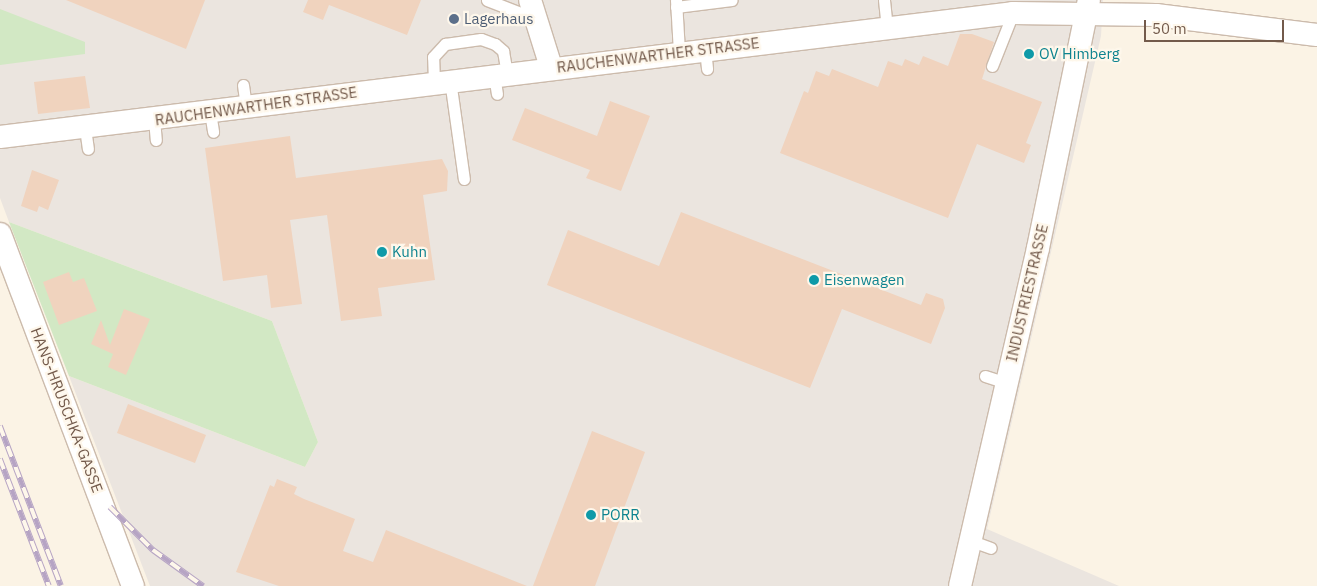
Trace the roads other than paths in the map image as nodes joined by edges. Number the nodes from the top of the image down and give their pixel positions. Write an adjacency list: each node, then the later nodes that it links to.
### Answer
1 (487, 0): 6 (lane)
2 (732, 0): 4 (lane)
3 (884, 0): 8 (lane)
4 (676, 3): 11 (lane)
5 (1087, 7): 7 (street, RAUCHENWARTHER STRASSE); 9 (street, RAUCHENWARTHER STRASSE); 22 (street, INDUSTRIESTRASSE)
6 (533, 9): 14 (street)
7 (1013, 13): 8 (street, RAUCHENWARTHER STRASSE); 13 (lane)
8 (887, 28): 11 (street, RAUCHENWARTHER STRASSE)
9 (1317, 34)
10 (423, 51): 12 (lane)
11 (679, 52): 14 (street, RAUCHENWARTHER STRASSE)
12 (434, 54): 15 (lane); 16 (lane)
13 (992, 66)
14 (551, 67): 15 (street, RAUCHENWARTHER STRASSE)
15 (499, 80): 16 (street, RAUCHENWARTHER STRASSE)
16 (442, 81): 18 (street, RAUCHENWARTHER STRASSE); 20 (lane)
17 (242, 85): 18 (lane)
18 (246, 107): 19 (street, RAUCHENWARTHER STRASSE)
19 (0, 137)
20 (464, 179)
21 (0, 234): 24 (street, HANS-HRUSCHKA-GASSE)
22 (969, 540): 23 (lane); 25 (street, INDUSTRIESTRASSE)
23 (991, 548)
24 (133, 586)
25 (960, 586)

